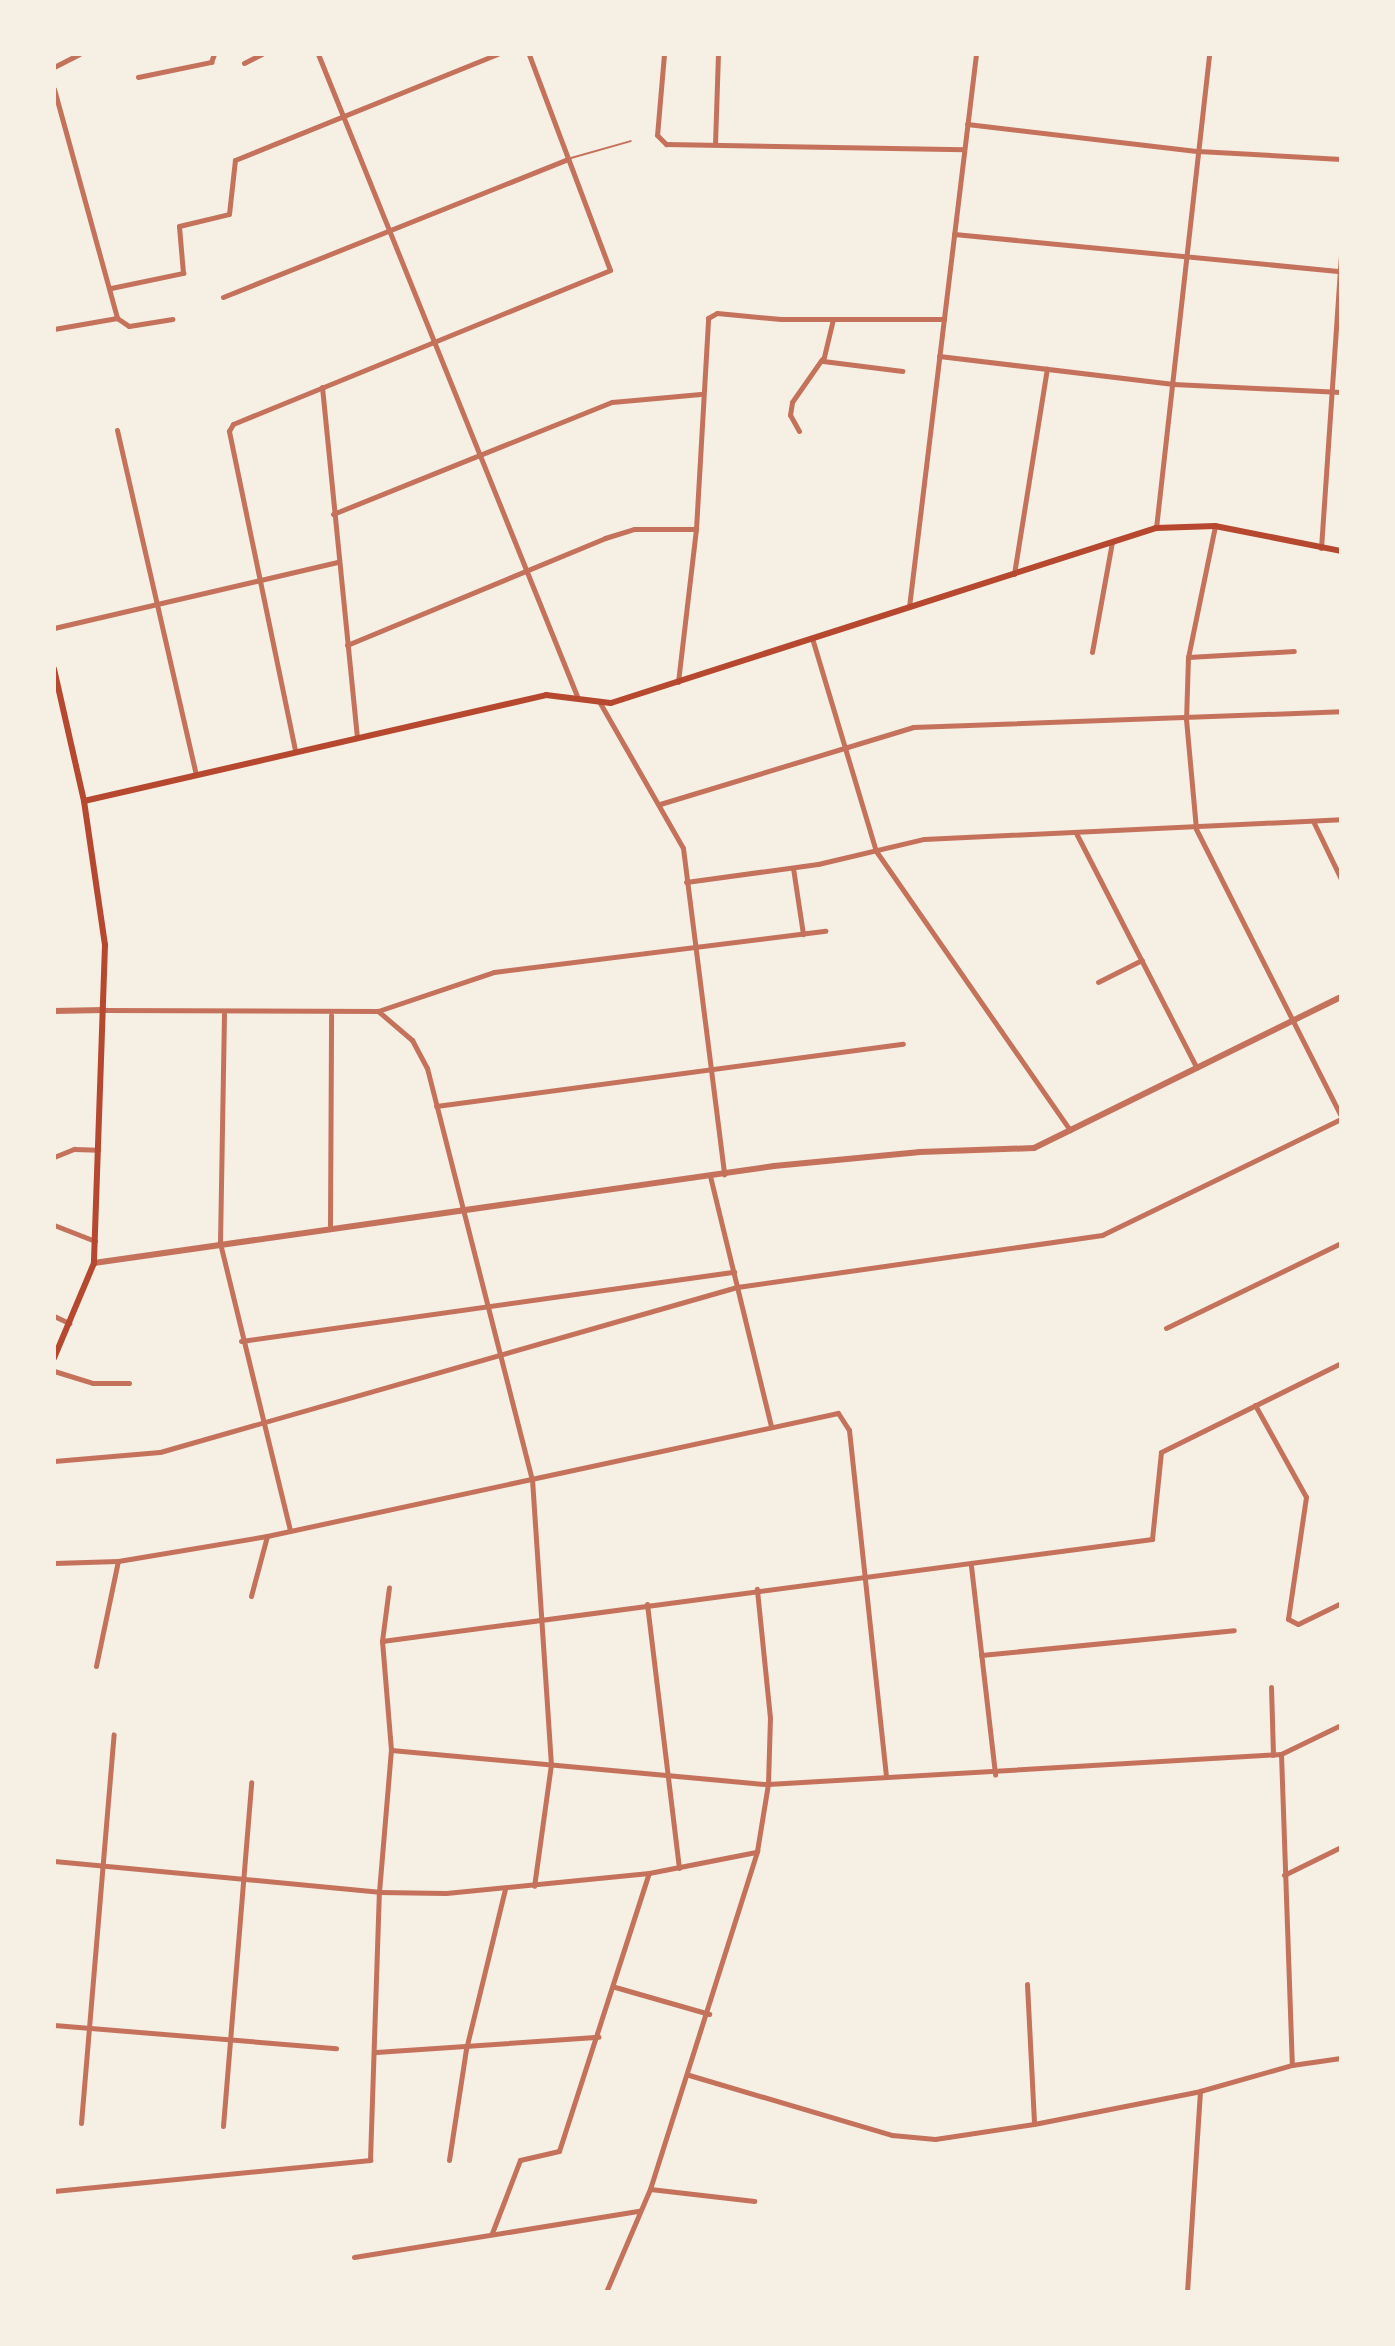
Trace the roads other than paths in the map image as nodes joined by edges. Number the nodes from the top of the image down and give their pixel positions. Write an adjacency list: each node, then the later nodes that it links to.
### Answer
1 (79, 54): 12 (street)
2 (214, 54): 13 (street)
3 (262, 54): 11 (street)
4 (318, 54): 15 (street)
5 (497, 54): 15 (street)
6 (529, 54): 21 (street)
7 (664, 54): 18 (street)
8 (718, 54): 18 (street)
9 (976, 54): 16 (street)
10 (1209, 54): 20 (street)
11 (244, 63)
12 (54, 67)
13 (138, 77)
14 (54, 89): 28 (street)
15 (342, 115): 23 (street); 28 (street)
16 (967, 124): 19 (street); 20 (street)
17 (631, 141): 21 (lane)
18 (715, 144): 19 (street)
19 (964, 149): 24 (street)
20 (1198, 151): 22 (street); 25 (street)
21 (568, 159): 23 (street); 35 (street)
22 (1341, 159)
23 (390, 232): 29 (street); 35 (street)
24 (954, 234): 25 (street); 33 (street)
25 (1186, 256): 27 (street); 40 (street)
26 (1341, 257): 27 (street)
27 (1340, 271): 44 (street)
28 (111, 288): 30 (street)
29 (223, 297)
30 (117, 318): 31 (street); 34 (street)
31 (172, 319)
32 (833, 319): 33 (street); 37 (street); 43 (street)
33 (944, 319): 36 (street)
34 (54, 329)
35 (434, 343): 41 (street); 47 (street)
36 (939, 356): 38 (street); 60 (street)
37 (822, 359): 39 (street); 46 (street)
38 (1047, 369): 40 (street); 57 (street)
39 (902, 371)
40 (1173, 384): 44 (street); 50 (street)
41 (322, 387): 48 (street); 58 (street)
42 (1341, 392): 44 (street)
43 (701, 394): 47 (street); 51 (street)
44 (1332, 394): 53 (street)
45 (117, 430): 59 (street)
46 (799, 431)
47 (482, 458): 48 (street); 56 (street)
48 (333, 514): 55 (street)
49 (1215, 526): 50 (main road); 53 (main road); 66 (street)
50 (1156, 528): 52 (main road)
51 (696, 529): 56 (street); 68 (street)
52 (1112, 542): 57 (main road); 65 (street)
53 (1321, 548): 54 (main road)
54 (1341, 551)
55 (337, 562): 58 (street); 63 (street)
56 (528, 568): 63 (street); 69 (street)
57 (1014, 574): 60 (main road)
58 (259, 580): 59 (street); 75 (street)
59 (155, 602): 61 (street); 76 (street)
60 (909, 607): 62 (main road)
61 (54, 628)
62 (812, 638): 68 (main road); 74 (street)
63 (347, 645): 73 (street)
64 (1294, 651): 66 (street)
65 (1092, 652)
66 (1188, 657): 72 (street)
67 (54, 669): 77 (main road)
68 (678, 682): 70 (main road)
69 (577, 696): 70 (main road); 73 (main road)
70 (600, 703): 78 (street)
71 (1341, 711): 72 (street)
72 (1186, 719): 74 (street); 81 (street)
73 (357, 735): 75 (main road)
74 (846, 748): 78 (street); 83 (street)
75 (295, 750): 76 (main road)
76 (196, 774): 77 (main road)
77 (84, 801): 93 (main road)
78 (660, 804): 86 (street)
79 (1341, 819): 80 (street)
80 (1313, 821): 81 (street); 85 (street)
81 (1196, 829): 82 (street); 98 (street)
82 (1076, 833): 83 (street); 90 (street)
83 (876, 851): 84 (street); 104 (street)
84 (793, 868): 86 (street); 88 (street)
85 (1341, 879)
86 (686, 882): 89 (street)
87 (825, 931): 88 (street)
88 (803, 934): 89 (street)
89 (692, 946): 95 (street); 100 (street)
90 (1142, 960): 91 (street); 101 (street)
91 (1098, 982)
92 (1341, 997): 98 (street)
93 (104, 1010): 94 (street); 96 (street); 105 (main road)
94 (54, 1011)
95 (378, 1011): 97 (street); 102 (street)
96 (224, 1014): 97 (street); 113 (street)
97 (331, 1015): 111 (street)
98 (1293, 1021): 101 (street); 103 (street)
99 (903, 1044): 100 (street)
100 (711, 1067): 102 (street); 107 (street)
101 (1197, 1068): 104 (street)
102 (436, 1106): 109 (street)
103 (1341, 1118): 117 (street)
104 (1070, 1130): 107 (street)
105 (98, 1150): 106 (street); 112 (main road)
106 (54, 1157)
107 (724, 1174): 108 (street)
108 (710, 1176): 109 (street); 116 (street)
109 (461, 1208): 111 (street); 118 (street)
110 (54, 1225): 112 (street)
111 (330, 1225): 113 (street)
112 (95, 1241): 115 (main road)
113 (220, 1243): 115 (street); 122 (street)
114 (1341, 1243): 121 (street)
115 (94, 1263): 120 (main road)
116 (734, 1272): 117 (street); 118 (street)
117 (737, 1287): 123 (street); 130 (street)
118 (487, 1305): 122 (street); 123 (street)
119 (54, 1316): 120 (street)
120 (69, 1323): 124 (main road)
121 (1166, 1328)
122 (241, 1341): 129 (street)
123 (502, 1356): 129 (street); 132 (street)
124 (54, 1358)
125 (1341, 1363): 128 (street)
126 (54, 1371): 127 (street)
127 (129, 1383)
128 (1255, 1405): 137 (street); 142 (street)
129 (261, 1420): 131 (street); 133 (street)
130 (771, 1427): 132 (street); 138 (street)
131 (54, 1461)
132 (532, 1479): 133 (street); 144 (street)
133 (290, 1531): 134 (street)
134 (267, 1536): 135 (street); 141 (street)
135 (118, 1561): 136 (street); 148 (street)
136 (54, 1563)
137 (971, 1566): 138 (street); 147 (street)
138 (863, 1578): 140 (street); 157 (street)
139 (389, 1587): 146 (street)
140 (757, 1589): 143 (street); 160 (street)
141 (251, 1596)
142 (1341, 1603)
143 (647, 1604): 144 (street); 158 (street)
144 (544, 1618): 146 (street); 155 (street)
145 (1234, 1630): 147 (street)
146 (382, 1641): 152 (street)
147 (981, 1655): 156 (street)
148 (96, 1666)
149 (1271, 1687): 154 (street)
150 (1341, 1725): 153 (street)
151 (114, 1734): 164 (street)
152 (391, 1750): 155 (street); 171 (street)
153 (1281, 1754): 154 (street); 167 (street)
154 (1273, 1755): 156 (street)
155 (551, 1764): 158 (street); 169 (street)
156 (995, 1775): 157 (street)
157 (886, 1776): 160 (street)
158 (671, 1777): 160 (street); 165 (street)
159 (251, 1782): 168 (street)
160 (768, 1784): 162 (street)
161 (1341, 1847): 167 (street)
162 (757, 1851): 165 (street); 174 (street)
163 (54, 1861): 164 (street)
164 (103, 1867): 168 (street); 176 (street)
165 (679, 1868): 166 (street)
166 (649, 1873): 169 (street); 173 (street)
167 (1284, 1875): 183 (street)
168 (242, 1880): 171 (street); 178 (street)
169 (534, 1886): 170 (street)
170 (505, 1889): 171 (street); 180 (street)
171 (379, 1892): 181 (street)
172 (1027, 1984): 187 (street)
173 (615, 1987): 174 (street); 177 (street)
174 (709, 2014): 184 (street)
175 (54, 2025): 176 (street)
176 (89, 2027): 178 (street); 186 (street)
177 (599, 2037): 180 (street); 194 (street)
178 (226, 2042): 179 (street); 188 (street)
179 (336, 2048)
180 (466, 2049): 181 (street); 189 (street)
181 (376, 2052): 191 (street)
182 (1341, 2058): 183 (street)
183 (1292, 2065): 185 (street)
184 (689, 2075): 187 (street); 190 (street)
185 (1200, 2091): 187 (street); 197 (street)
186 (81, 2123)
187 (1034, 2124)
188 (223, 2126)
189 (449, 2160)
190 (650, 2189): 192 (street); 193 (street)
191 (54, 2191)
192 (754, 2201)
193 (640, 2211): 194 (street); 196 (street)
194 (492, 2233): 195 (street)
195 (354, 2257)
196 (606, 2292)
197 (1187, 2292)

